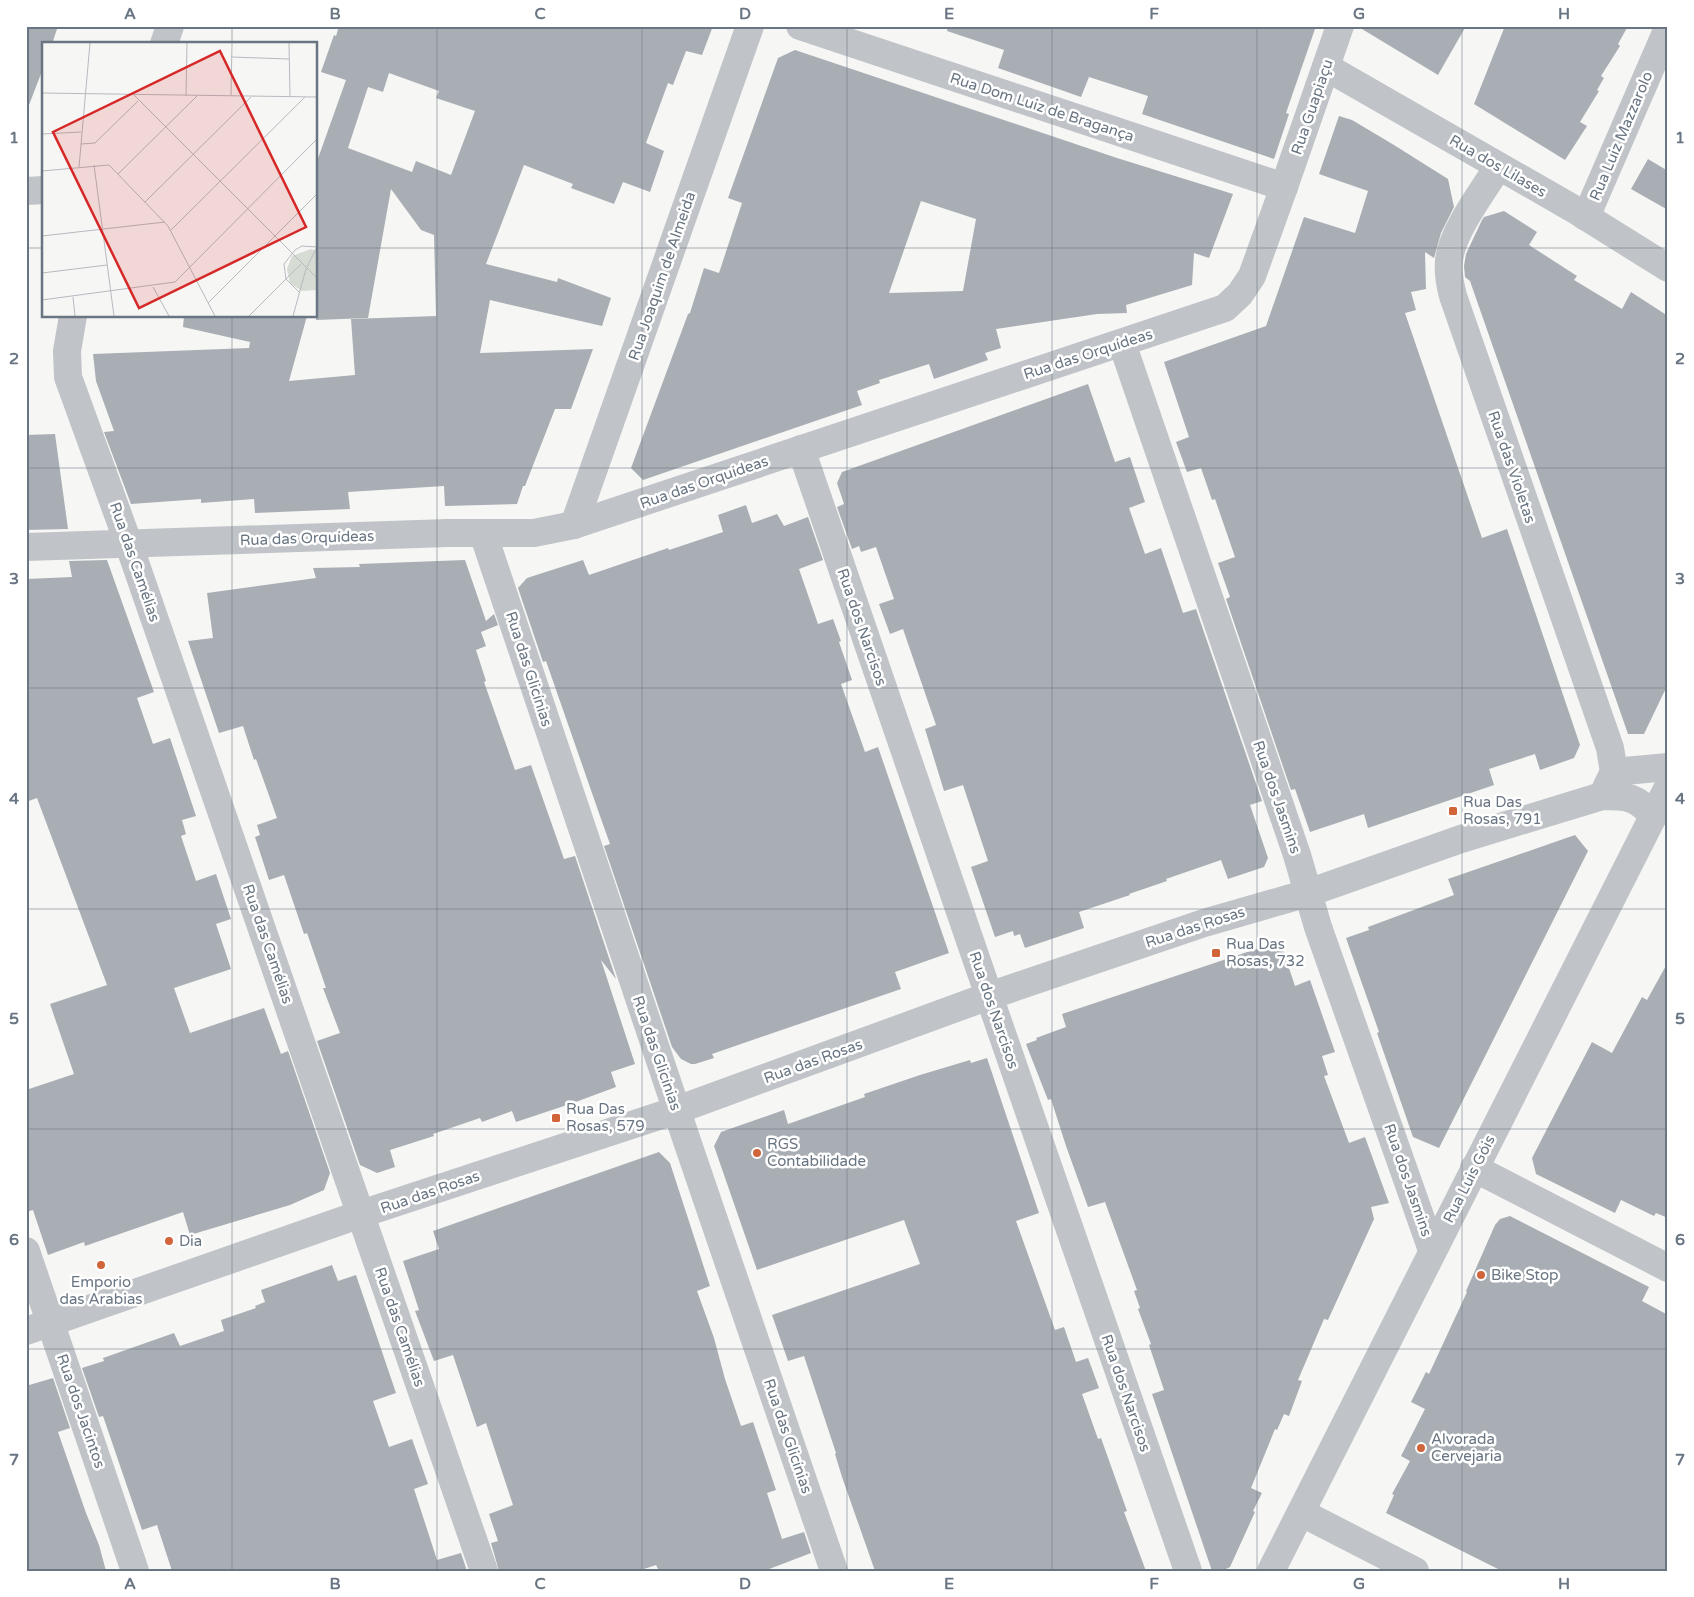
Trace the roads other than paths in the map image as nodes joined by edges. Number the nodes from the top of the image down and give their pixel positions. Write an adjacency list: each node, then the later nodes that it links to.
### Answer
1 (170, 26): 6 (street)
2 (750, 26): 17 (street, Rua Joaquim de Almeida)
3 (800, 26): 9 (street, Rua Dom Luiz de Bragança)
4 (1340, 26): 7 (street, Rua Guapiaçu)
5 (1668, 28): 12 (street, Rua Luiz Mazzarolo)
6 (165, 42)
7 (1326, 67): 8 (street, Rua dos Lilases); 9 (street, Rua Guapiaçu)
8 (1498, 167): 12 (street, Rua dos Lilases); 22 (street, Rua das Violetas)
9 (1284, 188): 15 (street, Rua das Orquídeas)
10 (42, 190): 11 (street)
11 (26, 191)
12 (1586, 217): 13 (street, Rua dos Lilases)
13 (1668, 268)
14 (72, 318): 19 (street, Rua das Camélias)
15 (1122, 343): 16 (street, Rua das Orquídeas); 25 (street, Rua dos Jasmins)
16 (802, 449): 17 (street, Rua das Orquídeas); 26 (street, Rua dos Narcisos)
17 (574, 525): 18 (street, Rua das Orquídeas)
18 (483, 533): 19 (street, Rua das Orquídeas); 27 (street, Rua das Glicínias)
19 (130, 545): 20 (street, Rua das Orquídeas); 29 (street, Rua das Camélias)
20 (26, 547)
21 (1668, 767): 22 (street, Rua das Rosas)
22 (1608, 784): 24 (street, Rua das Rosas); 25 (street, Rua das Rosas)
23 (1668, 787): 24 (street, Rua Luis Góis)
24 (1653, 817): 28 (street, Rua Luis Góis)
25 (1308, 893): 26 (street, Rua das Rosas); 30 (street, Rua dos Jasmins)
26 (989, 996): 27 (street, Rua das Rosas); 38 (street, Rua dos Narcisos)
27 (677, 1110): 29 (street, Rua das Rosas); 37 (street, Rua das Glicínias)
28 (1474, 1168): 30 (street, Rua Luis Góis); 32 (street)
29 (361, 1214): 33 (street, Rua das Rosas); 36 (street, Rua das Camélias)
30 (1432, 1250): 34 (street, Rua Luis Góis)
31 (26, 1251): 33 (street, Rua dos Jacintos)
32 (1668, 1268)
33 (39, 1327): 35 (street, Rua dos Jacintos)
34 (1302, 1513): 39 (street, Rua Luis Góis); 40 (street)
35 (135, 1571)
36 (484, 1571)
37 (834, 1571)
38 (1188, 1571)
39 (1271, 1571)
40 (1415, 1571)

